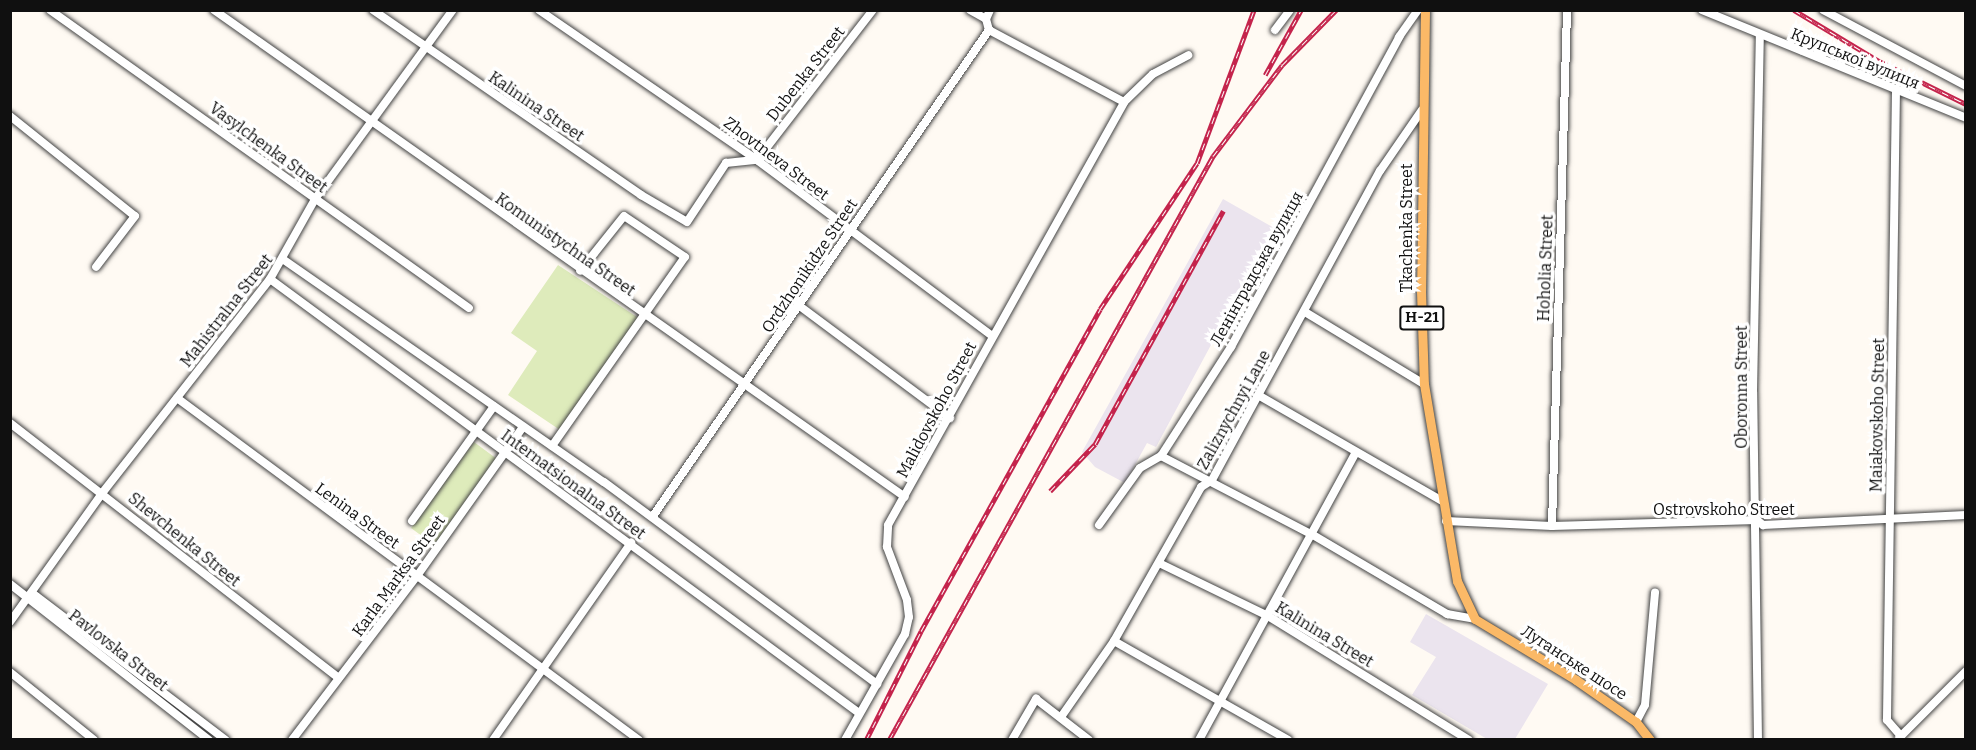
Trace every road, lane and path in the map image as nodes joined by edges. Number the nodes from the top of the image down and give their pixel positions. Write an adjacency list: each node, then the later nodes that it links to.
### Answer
1 (50, 10): 29 (street, Vasylchenka Street)
2 (214, 10): 27 (street, Komunistychna Street)
3 (374, 10): 19 (street, Kalinina Street)
4 (453, 10): 19 (street, Mahistralna Street)
5 (539, 10): 28 (street, Zhovtneva Street)
6 (873, 10): 28 (street, Dubenka Street)
7 (970, 10): 15 (street)
8 (990, 10): 15 (street)
9 (1290, 10): 17 (street)
10 (1418, 10): 52 (street, Ленінградська вулиця)
11 (1425, 10): 24 (main road, Tkachenka Street / Н-21)
12 (1567, 10): 64 (street, Hoholia Street)
13 (1702, 10): 18 (street, Крупської вулиця)
14 (1823, 10): 21 (street)
15 (986, 19): 16 (street)
16 (989, 30): 23 (street); 30 (street, Ordzhonikidze Street)
17 (1275, 30)
18 (1760, 36): 22 (street, Крупської вулиця); 60 (street, Oboronna Street)
19 (426, 48): 27 (street, Mahistralna Street); 28 (street, Kalinina Street)
20 (1188, 55): 23 (street, Malidovskoho Street)
21 (1965, 86)
22 (1896, 89): 26 (street, Крупської вулиця); 59 (street, Maiakovskoho Street)
23 (1124, 102): 39 (street, Malidovskoho Street)
24 (1422, 110): 37 (street, Zaliznychnyi Lane); 40 (main road, Tkachenka Street / Н-21)
25 (10, 116): 32 (street)
26 (1965, 118)
27 (372, 121): 29 (street, Mahistralna Street); 33 (street, Komunistychna Street)
28 (757, 160): 30 (street, Zhovtneva Street)
29 (315, 199): 31 (street, Mahistralna Street); 36 (street, Vasylchenka Street)
30 (849, 231): 35 (street, Ordzhonikidze Street); 39 (street, Zhovtneva Street)
31 (284, 260): 34 (street, Mahistralna Street); 44 (street, Internatsionalna Street)
32 (96, 267)
33 (580, 272): 38 (street, Komunistychna Street); 38 (street)
34 (270, 279): 43 (street, Mahistralna Street); 48 (street, Internatsionalna Street)
35 (801, 307): 41 (street, Ordzhonikidze Street); 45 (street)
36 (469, 308)
37 (1305, 312): 40 (street); 42 (street, Zaliznychnyi Lane)
38 (644, 317): 41 (street, Komunistychna Street); 49 (street)
39 (992, 336): 45 (street, Malidovskoho Street)
40 (1424, 384): 56 (main road, Tkachenka Street / Н-21)
41 (746, 385): 55 (street, Komunistychna Street); 58 (street, Ordzhonikidze Street)
42 (1258, 395): 51 (street); 53 (street, Zaliznychnyi Lane)
43 (177, 398): 54 (street, Mahistralna Street); 68 (street, Lenina Street)
44 (494, 406): 47 (street, Internatsionalna Street); 48 (street)
45 (950, 418): 55 (street, Malidovskoho Street)
46 (10, 423): 54 (street, Shevchenka Street)
47 (523, 426): 49 (street, Internatsionalna Street); 50 (street, Karla Marksa Street)
48 (476, 431): 50 (street, Internatsionalna Street); 61 (street)
49 (552, 446): 58 (street, Internatsionalna Street)
50 (505, 452): 66 (street, Internatsionalna Street); 68 (street, Karla Marksa Street)
51 (1356, 452): 56 (street); 65 (street)
52 (1161, 456): 53 (street); 63 (street, Ленінградська вулиця)
53 (1212, 480): 65 (street); 67 (street, Zaliznychnyi Lane)
54 (103, 492): 71 (street, Mahistralna Street); 79 (street, Shevchenka Street)
55 (904, 497): 80 (street, Malidovskoho Street)
56 (1442, 501): 62 (main road, Tkachenka Street / Н-21)
57 (1965, 515): 59 (street, Ostrovskoho Street)
58 (653, 516): 80 (street, Internatsionalna Street)
59 (1890, 517): 60 (street, Ostrovskoho Street); 85 (street, Maiakovskoho Street)
60 (1757, 520): 64 (street, Ostrovskoho Street); 99 (street, Oboronna Street)
61 (412, 521)
62 (1446, 521): 64 (street, Ostrovskoho Street); 73 (main road, Tkachenka Street / Н-21)
63 (1098, 525)
64 (1552, 526)
65 (1313, 535): 72 (street); 73 (street)
66 (631, 543): 76 (street); 82 (street, Internatsionalna Street)
67 (1159, 563): 72 (street, Kalinina Street); 75 (street, Zaliznychnyi Lane)
68 (417, 576): 76 (street, Lenina Street); 79 (street, Karla Marksa Street)
69 (10, 584): 71 (street, Pavlovska Street)
70 (1655, 592): 84 (street)
71 (30, 595): 74 (street, Mahistralna Street); 87 (street, Pavlovska Street); 88 (street, Pavlovska Street)
72 (1268, 616): 81 (street); 97 (street, Kalinina Street)
73 (1475, 619): 84 (main road, Луганське шосе)
74 (10, 622)
75 (1114, 641): 81 (street); 83 (street, Zaliznychnyi Lane)
76 (543, 668): 90 (street); 91 (street, Lenina Street)
77 (1965, 671): 85 (street)
78 (10, 672): 86 (street)
79 (339, 678): 89 (street, Karla Marksa Street)
80 (877, 684): 82 (street, Malidovskoho Street)
81 (1221, 702): 95 (street); 96 (street)
82 (859, 713): 92 (street, Malidovskoho Street)
83 (1061, 717): 93 (street); 94 (street)
84 (1636, 722): 98 (main road, Луганське шосе)
85 (1900, 738)
86 (94, 740)
87 (209, 740)
88 (226, 740)
89 (292, 740)
90 (493, 740)
91 (639, 740)
92 (844, 740)
93 (1012, 740)
94 (1089, 740)
95 (1200, 740)
96 (1288, 740)
97 (1469, 740)
98 (1650, 740)
99 (1758, 740)

